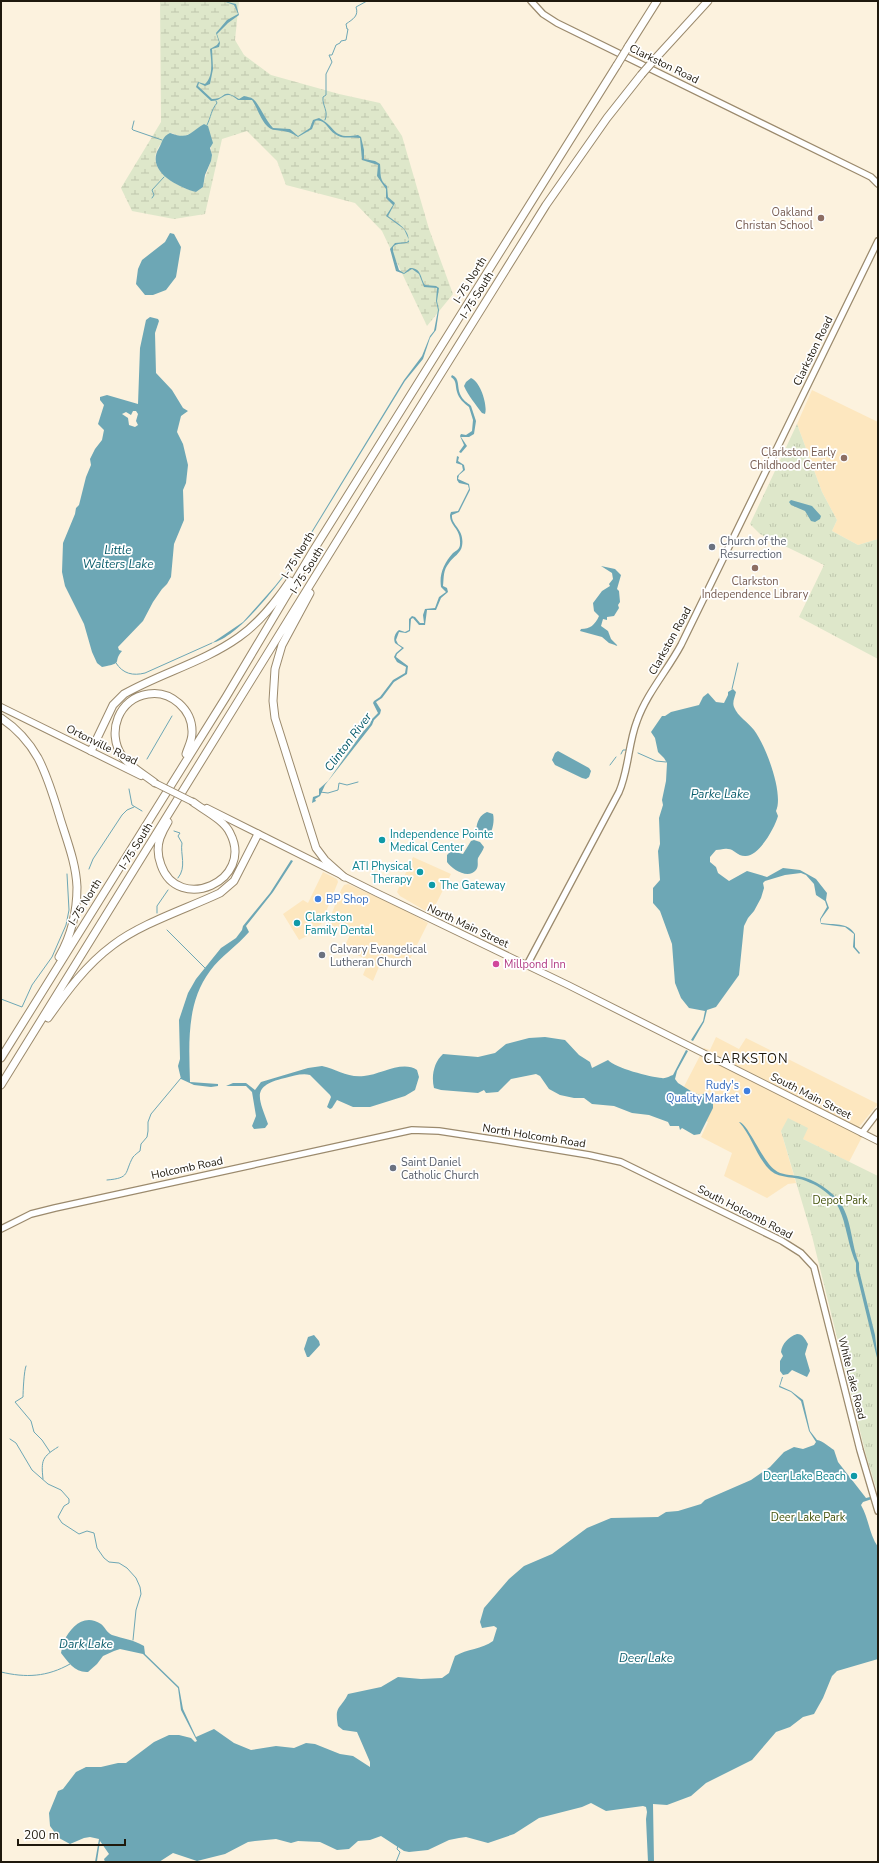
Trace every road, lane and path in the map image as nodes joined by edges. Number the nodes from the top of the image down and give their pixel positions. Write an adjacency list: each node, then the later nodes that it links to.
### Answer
1 (531, 1): 4 (street, Clarkston Road)
2 (657, 1): 7 (highway, I-75 North, bridge)
3 (708, 1): 6 (highway, I-75 South, bridge)
4 (878, 184)
5 (878, 241): 17 (street, Clarkston Road)
6 (334, 547): 14 (highway, I-75 South); 16 (highway)
7 (313, 551): 10 (highway); 11 (highway, I-75 North)
8 (1, 707): 10 (main road, Ortonville Road)
9 (1, 718): 18 (highway)
10 (90, 751): 12 (main road, Ortonville Road)
11 (177, 773): 12 (highway); 18 (highway, I-75 North)
12 (155, 783): 13 (main road, Ortonville Road, bridge)
13 (193, 802): 14 (highway); 15 (main road, North Main Street)
14 (175, 803): 21 (highway, I-75 South)
15 (258, 834): 16 (main road, North Main Street); 21 (highway)
16 (344, 877): 17 (main road, North Main Street)
17 (527, 965): 20 (main road, North Main Street)
18 (30, 1010): 19 (highway, I-75 North)
19 (1, 1058)
20 (734, 1069): 24 (main road, South Main Street)
21 (11, 1070): 22 (highway, I-75 South)
22 (1, 1085)
23 (878, 1112): 24 (street)
24 (862, 1133): 26 (main road, South Main Street)
25 (380, 1137): 27 (street, North Holcomb Road); 28 (street, Holcomb Road)
26 (878, 1141)
27 (679, 1190): 29 (street, South Holcomb Road)
28 (1, 1229)
29 (801, 1253): 30 (street, White Lake Road)
30 (878, 1511)

